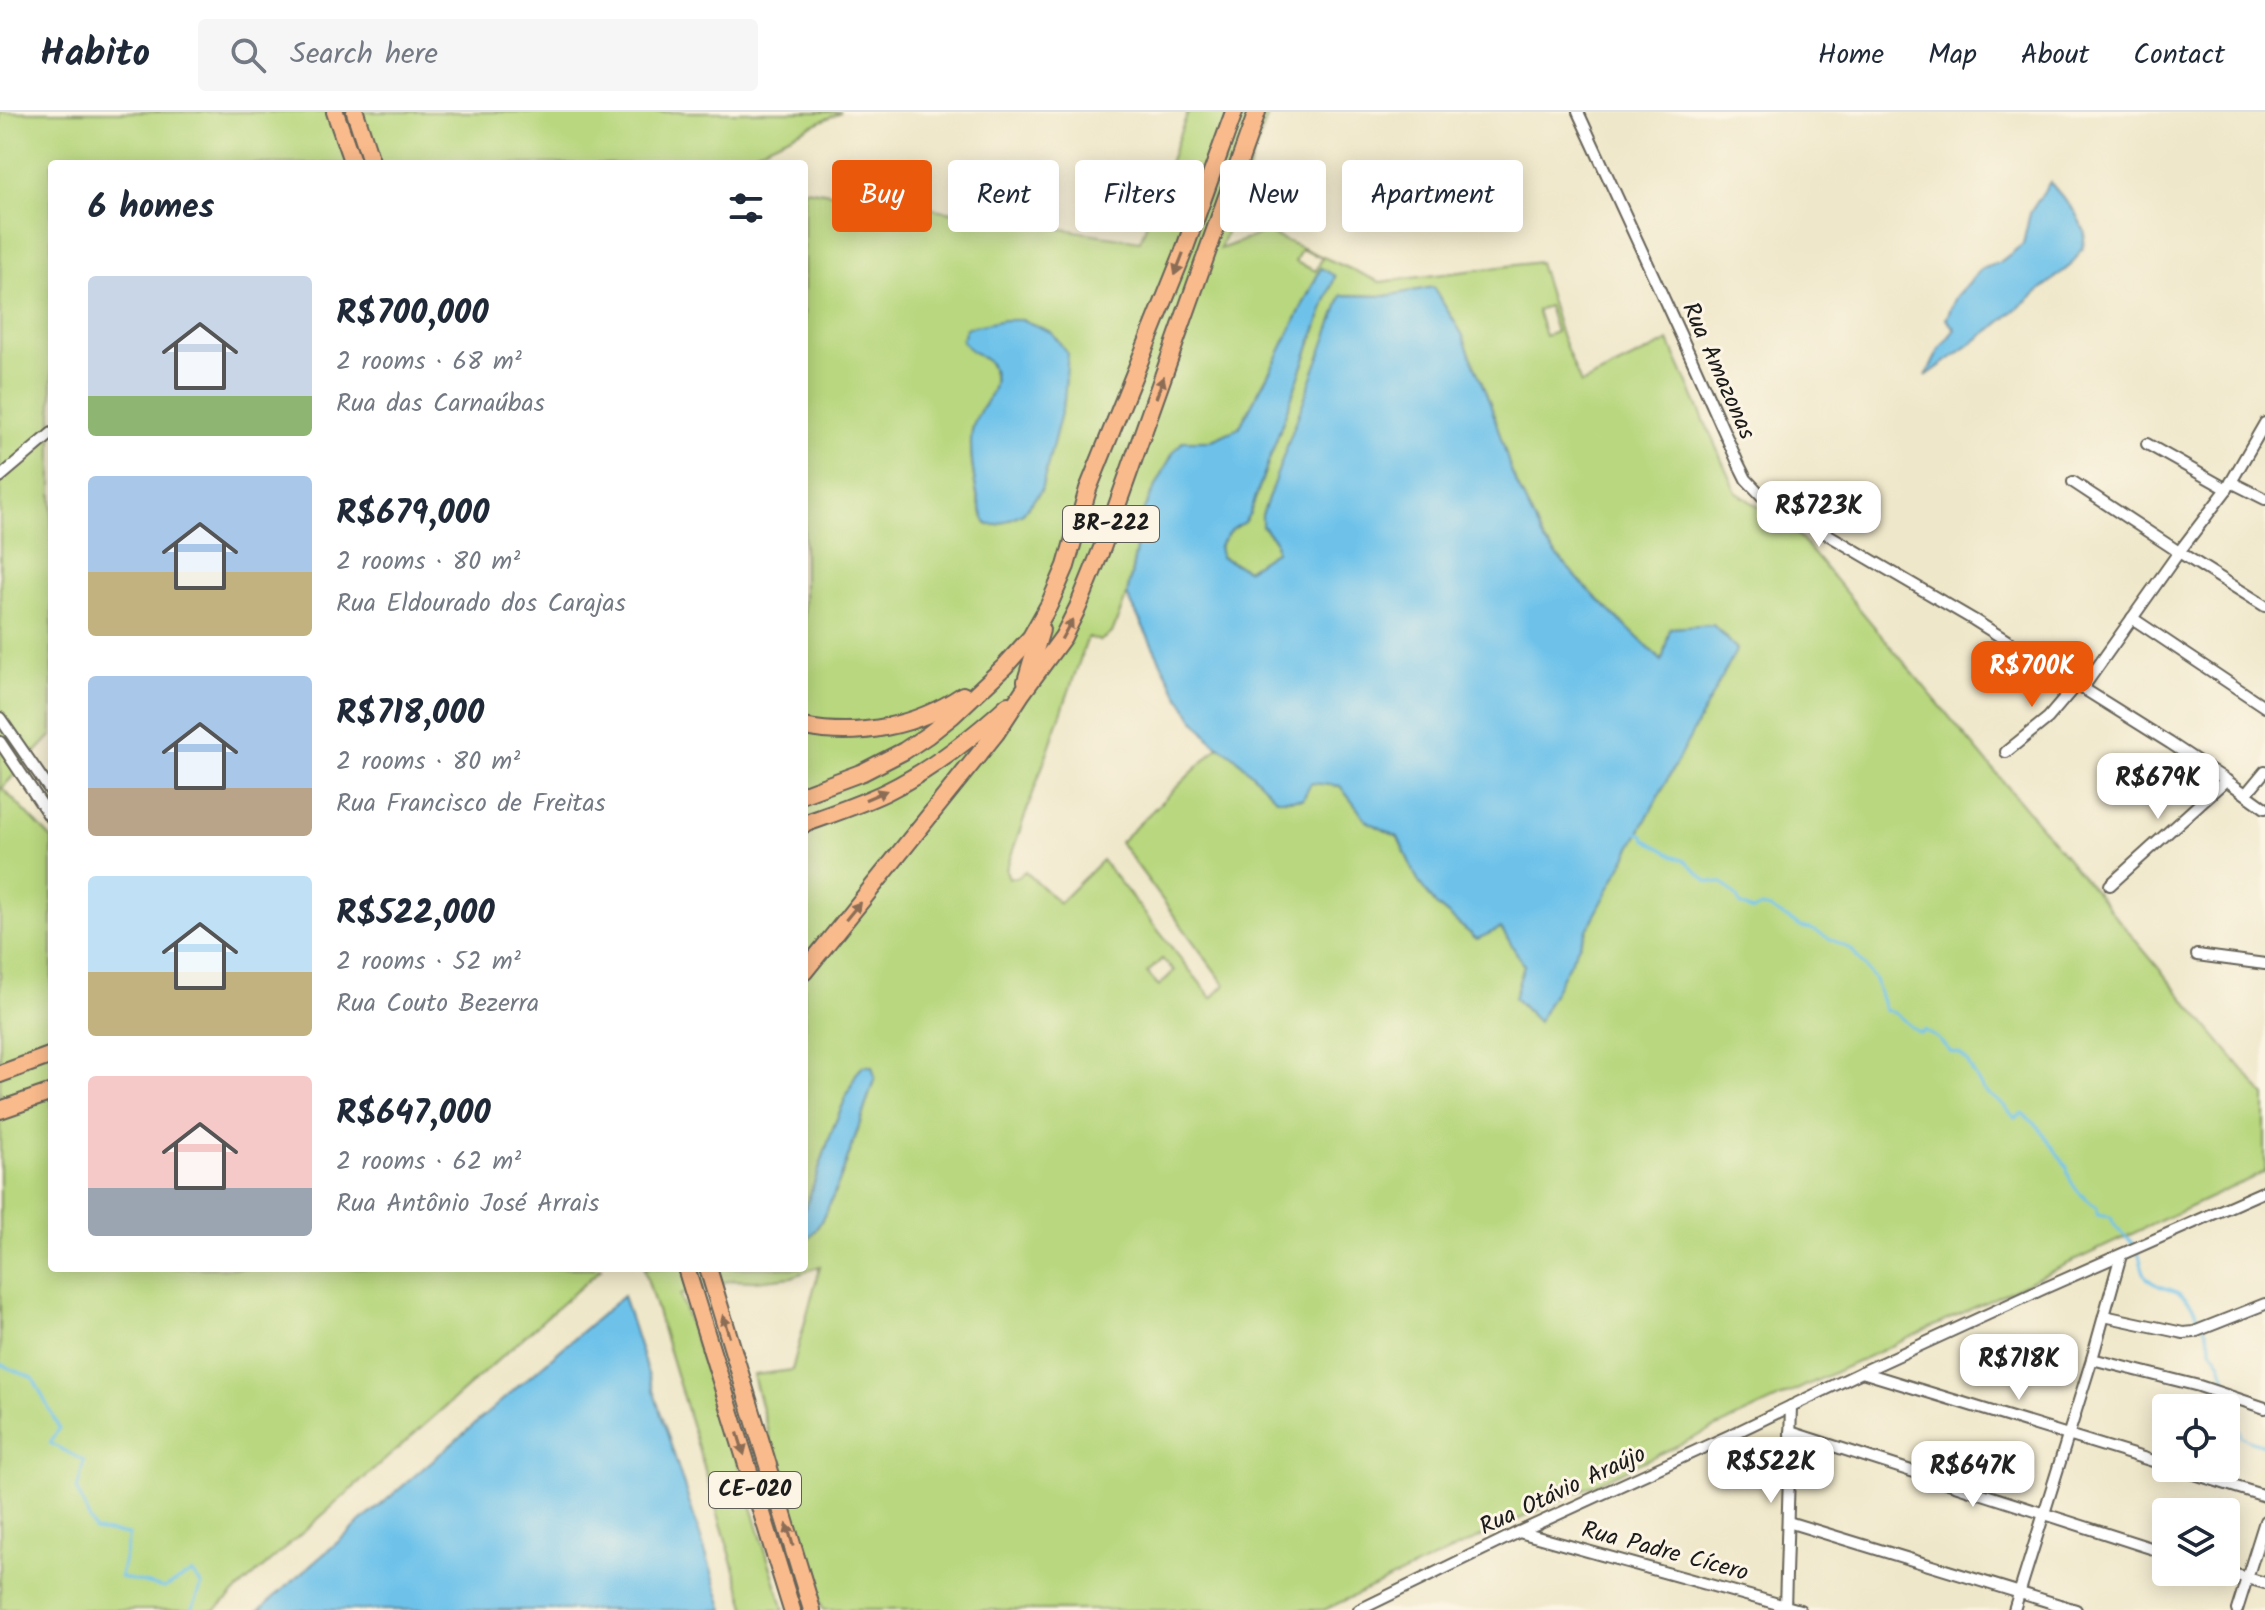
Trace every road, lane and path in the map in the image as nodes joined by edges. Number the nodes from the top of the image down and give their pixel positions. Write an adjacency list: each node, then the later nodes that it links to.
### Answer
1 (335, 112): 6 (highway)
2 (355, 112): 7 (highway)
3 (1234, 112): 16 (highway, BR-222, one-way to 16)
4 (1257, 112): 21 (highway, BR-222, one-way to 4)
5 (1578, 112): 20 (street, Rua Amazonas)
6 (352, 160)
7 (371, 160)
8 (2265, 423): 13 (street)
9 (48, 436): 11 (street)
10 (2147, 444): 13 (street)
11 (0, 477)
12 (2073, 482): 15 (street)
13 (2229, 486): 14 (street); 15 (street)
14 (2265, 499)
15 (2179, 552): 17 (street); 18 (street)
16 (1049, 605): 19 (highway, BR-222); 21 (highway)
17 (2265, 606)
18 (2132, 618): 20 (street); 22 (street)
19 (1004, 667): 24 (highway); 30 (highway, BR-222)
20 (2079, 687): 26 (street); 28 (street, Rua Amazonas)
21 (1022, 693): 34 (highway, BR-222, one-way to 21); 38 (highway, one-way to 21)
22 (2265, 707)
23 (0, 718): 29 (street)
24 (808, 728)
25 (0, 742): 33 (street)
26 (2006, 752)
27 (2265, 771): 31 (street)
28 (2226, 780): 31 (street, Rua Amazonas); 35 (street)
29 (48, 787)
30 (808, 793)
31 (2246, 794): 32 (street, Rua Amazonas)
32 (2265, 808)
33 (48, 814)
34 (808, 822)
35 (2110, 885)
36 (2197, 955): 37 (street)
37 (2265, 964)
38 (808, 967)
39 (48, 1056): 40 (highway)
40 (0, 1074)
41 (48, 1093): 42 (highway)
42 (0, 1110)
43 (2265, 1191): 44 (street, Rua Otávio Araújo)
44 (2121, 1255): 48 (street); 50 (street, Rua Otávio Araújo)
45 (687, 1272): 68 (highway, CE-020, one-way to 68)
46 (709, 1272): 69 (highway, CE-020, one-way to 46)
47 (2265, 1304): 48 (street)
48 (2104, 1316): 49 (street)
49 (2092, 1359): 52 (street); 54 (street)
50 (1862, 1372): 51 (street, Rua Otávio Araújo); 54 (street)
51 (1791, 1406): 53 (street); 61 (street, Rua Otávio Araújo)
52 (2265, 1408)
53 (1790, 1432): 58 (street); 60 (street)
54 (2068, 1435): 55 (street); 58 (street)
55 (2152, 1461)
56 (2220, 1482): 57 (street)
57 (2265, 1496)
58 (2043, 1515): 62 (street); 66 (street)
59 (2265, 1521): 64 (street)
60 (1788, 1522): 66 (street); 67 (street)
61 (1519, 1532): 67 (street, Rua Padre Cícero); 70 (street, Rua Otávio Araújo)
62 (2152, 1549)
63 (2240, 1576): 64 (street)
64 (2247, 1578): 65 (street); 74 (street)
65 (2265, 1583)
66 (2019, 1592): 72 (street); 73 (street)
67 (1785, 1608): 71 (street, Rua Padre Cícero)
68 (792, 1610)
69 (812, 1610)
70 (1359, 1610)
71 (1800, 1610)
72 (2014, 1610)
73 (2076, 1610)
74 (2237, 1610)

